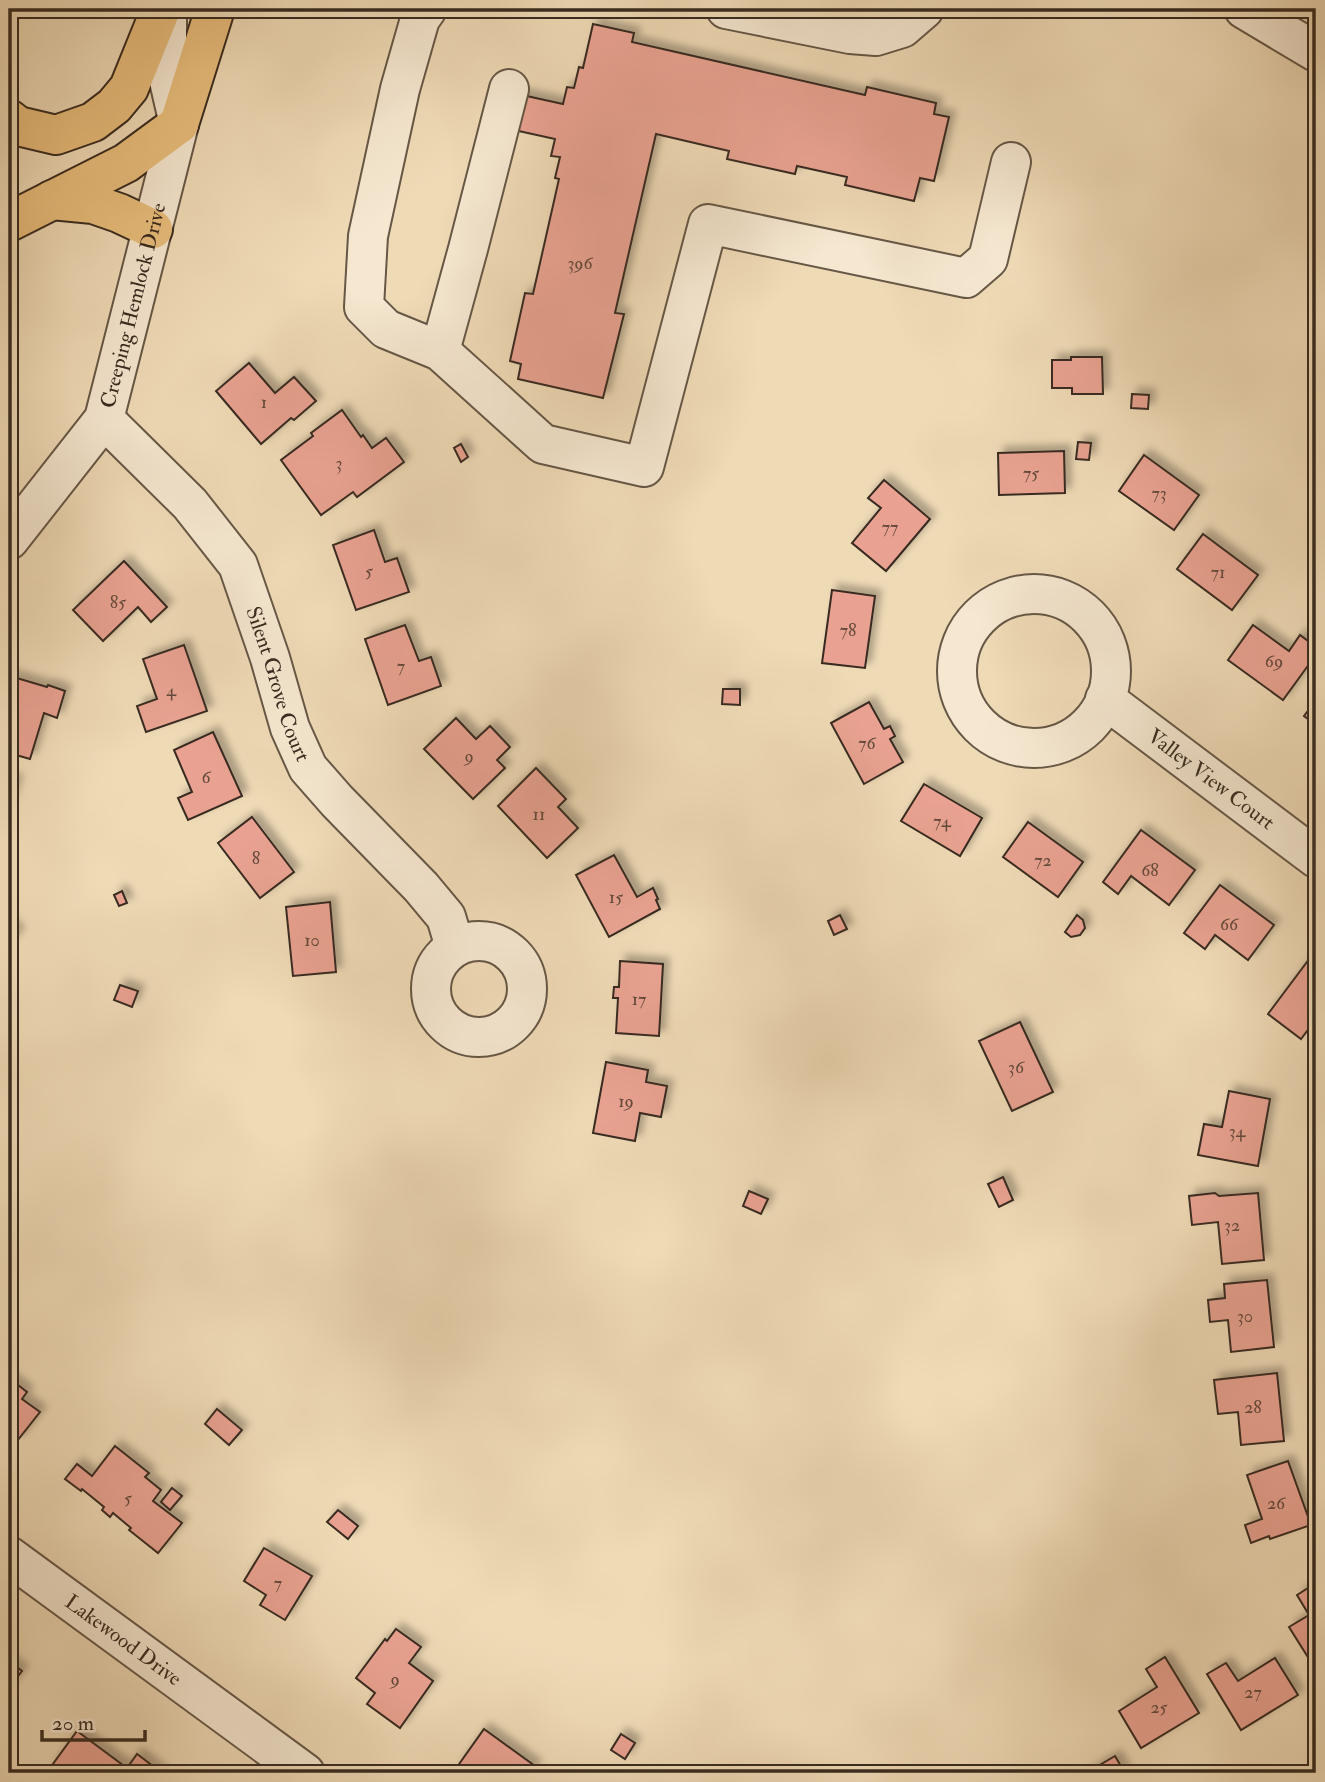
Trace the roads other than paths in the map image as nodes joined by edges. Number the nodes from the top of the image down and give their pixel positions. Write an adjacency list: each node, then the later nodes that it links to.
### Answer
1 (161, 9): 10 (main road)
2 (167, 9): 11 (street, Creeping Hemlock Drive)
3 (215, 9): 11 (main road, Creeping Hemlock Drive)
4 (427, 9): 16 (street)
5 (726, 9): 6 (street)
6 (924, 9)
7 (1244, 9): 8 (street)
8 (1316, 52)
9 (509, 89): 16 (street)
10 (9, 119)
11 (179, 124): 13 (main road); 15 (street, Creeping Hemlock Drive)
12 (1011, 162): 16 (street)
13 (52, 200): 14 (main road); 15 (main road)
14 (9, 222)
15 (153, 229): 17 (street, Creeping Hemlock Drive)
16 (440, 351)
17 (104, 419): 18 (street, Creeping Hemlock Drive); 21 (street, Silent Grove Court)
18 (9, 540)
19 (1105, 699): 19 (street); 20 (street, Valley View Court)
20 (1316, 858)
21 (455, 947)
22 (9, 1556): 23 (street, Lakewood Drive)
23 (305, 1773)

